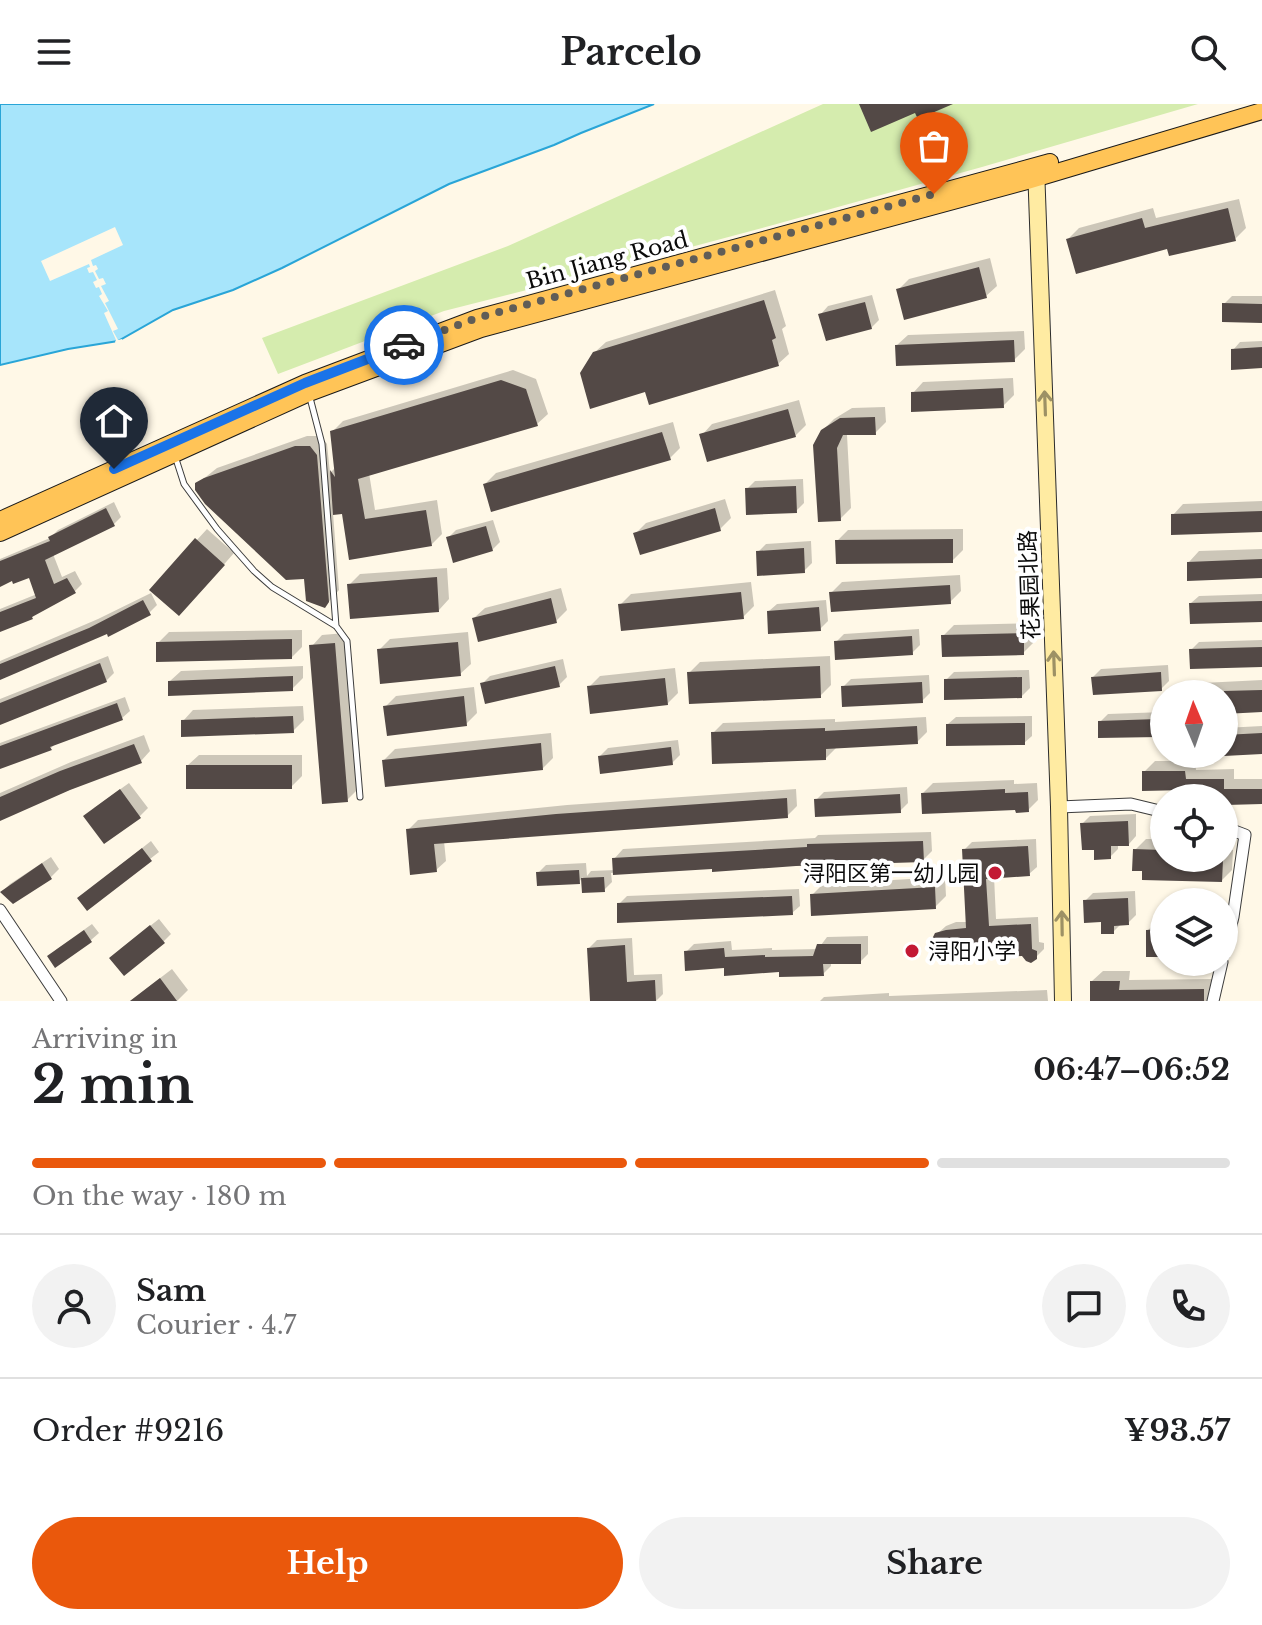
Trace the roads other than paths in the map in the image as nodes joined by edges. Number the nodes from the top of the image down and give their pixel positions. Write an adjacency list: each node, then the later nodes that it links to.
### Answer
1 (1247, 104): 3 (main road, Bin Jiang Road)
2 (1262, 111): 3 (main road, Bin Jiang Road)
3 (1036, 172): 4 (main road, Bin Jiang Road); 5 (main road, Bin Jiang Road); 10 (street, 花果园北路, one-way to 3)
4 (309, 393): 7 (main road, Bin Jiang Road); 8 (lane)
5 (171, 443): 6 (main road, Bin Jiang Road); 8 (lane)
6 (0, 520)
7 (0, 533)
8 (336, 626): 9 (lane)
9 (360, 797)
10 (1059, 807): 11 (street); 17 (street, 花果园北路, one-way to 10)
11 (1150, 809)
12 (1238, 832): 13 (street)
13 (1237, 888)
14 (0, 910): 16 (street)
15 (1219, 976): 18 (street)
16 (61, 1001)
17 (1063, 1001)
18 (1213, 1001)

